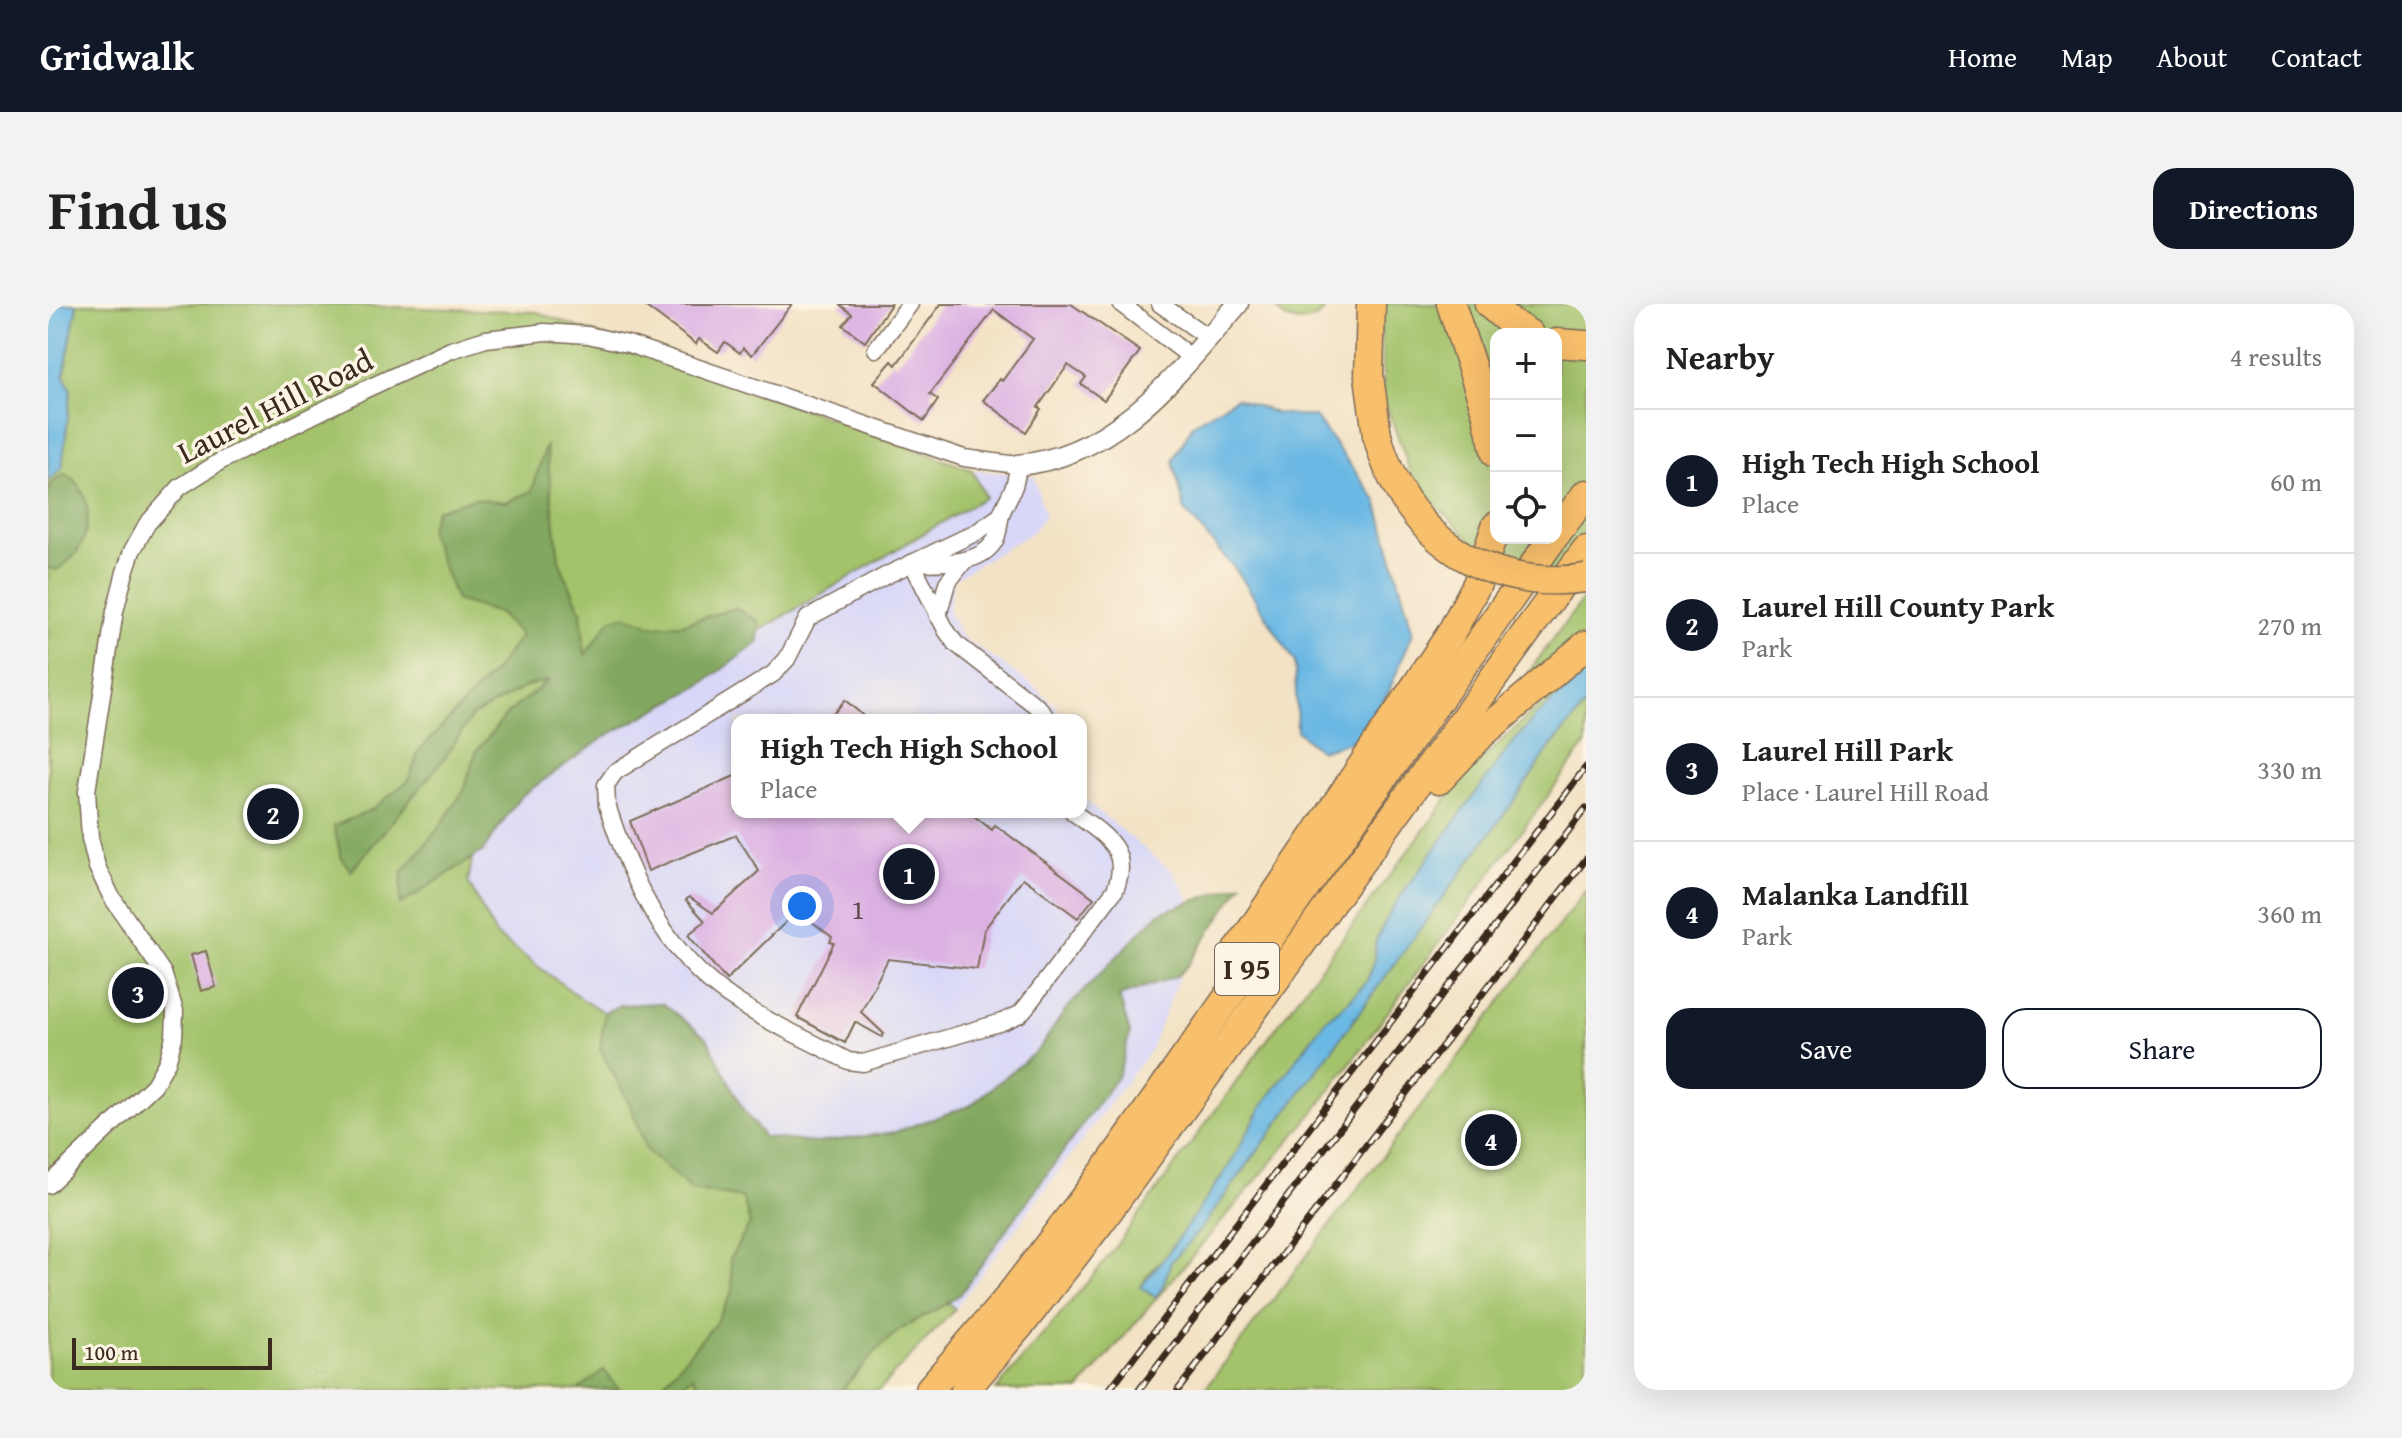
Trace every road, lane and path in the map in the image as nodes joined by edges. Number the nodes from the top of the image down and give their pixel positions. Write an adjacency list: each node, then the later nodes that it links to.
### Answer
1 (910, 304): 12 (street)
2 (1121, 304): 13 (street)
3 (1160, 304): 9 (street)
4 (1238, 304): 9 (street)
5 (1371, 304): 24 (highway, bridge)
6 (1451, 304): 14 (highway)
7 (1489, 304): 8 (highway)
8 (1519, 328)
9 (1209, 338): 13 (street)
10 (1562, 343): 11 (highway)
11 (1586, 345)
12 (876, 349)
13 (1192, 358): 15 (street)
14 (1490, 428)
15 (1017, 465): 17 (street); 31 (street, Laurel Hill Road)
16 (1586, 494): 18 (highway, I 95)
17 (1000, 516): 22 (street); 23 (street)
18 (1562, 527)
19 (1490, 544): 30 (highway)
20 (1549, 544): 30 (highway, I 95)
21 (1586, 550): 29 (highway, I 95)
22 (965, 560): 23 (street); 25 (street)
23 (912, 563): 25 (street); 28 (street)
24 (1586, 578)
25 (938, 616): 27 (street)
26 (1586, 645): 29 (highway)
27 (1044, 714)
28 (1080, 818)
29 (1316, 923): 33 (highway, I 95)
30 (1126, 1141): 32 (highway, I 95)
31 (48, 1185)
32 (929, 1390)
33 (965, 1390)

